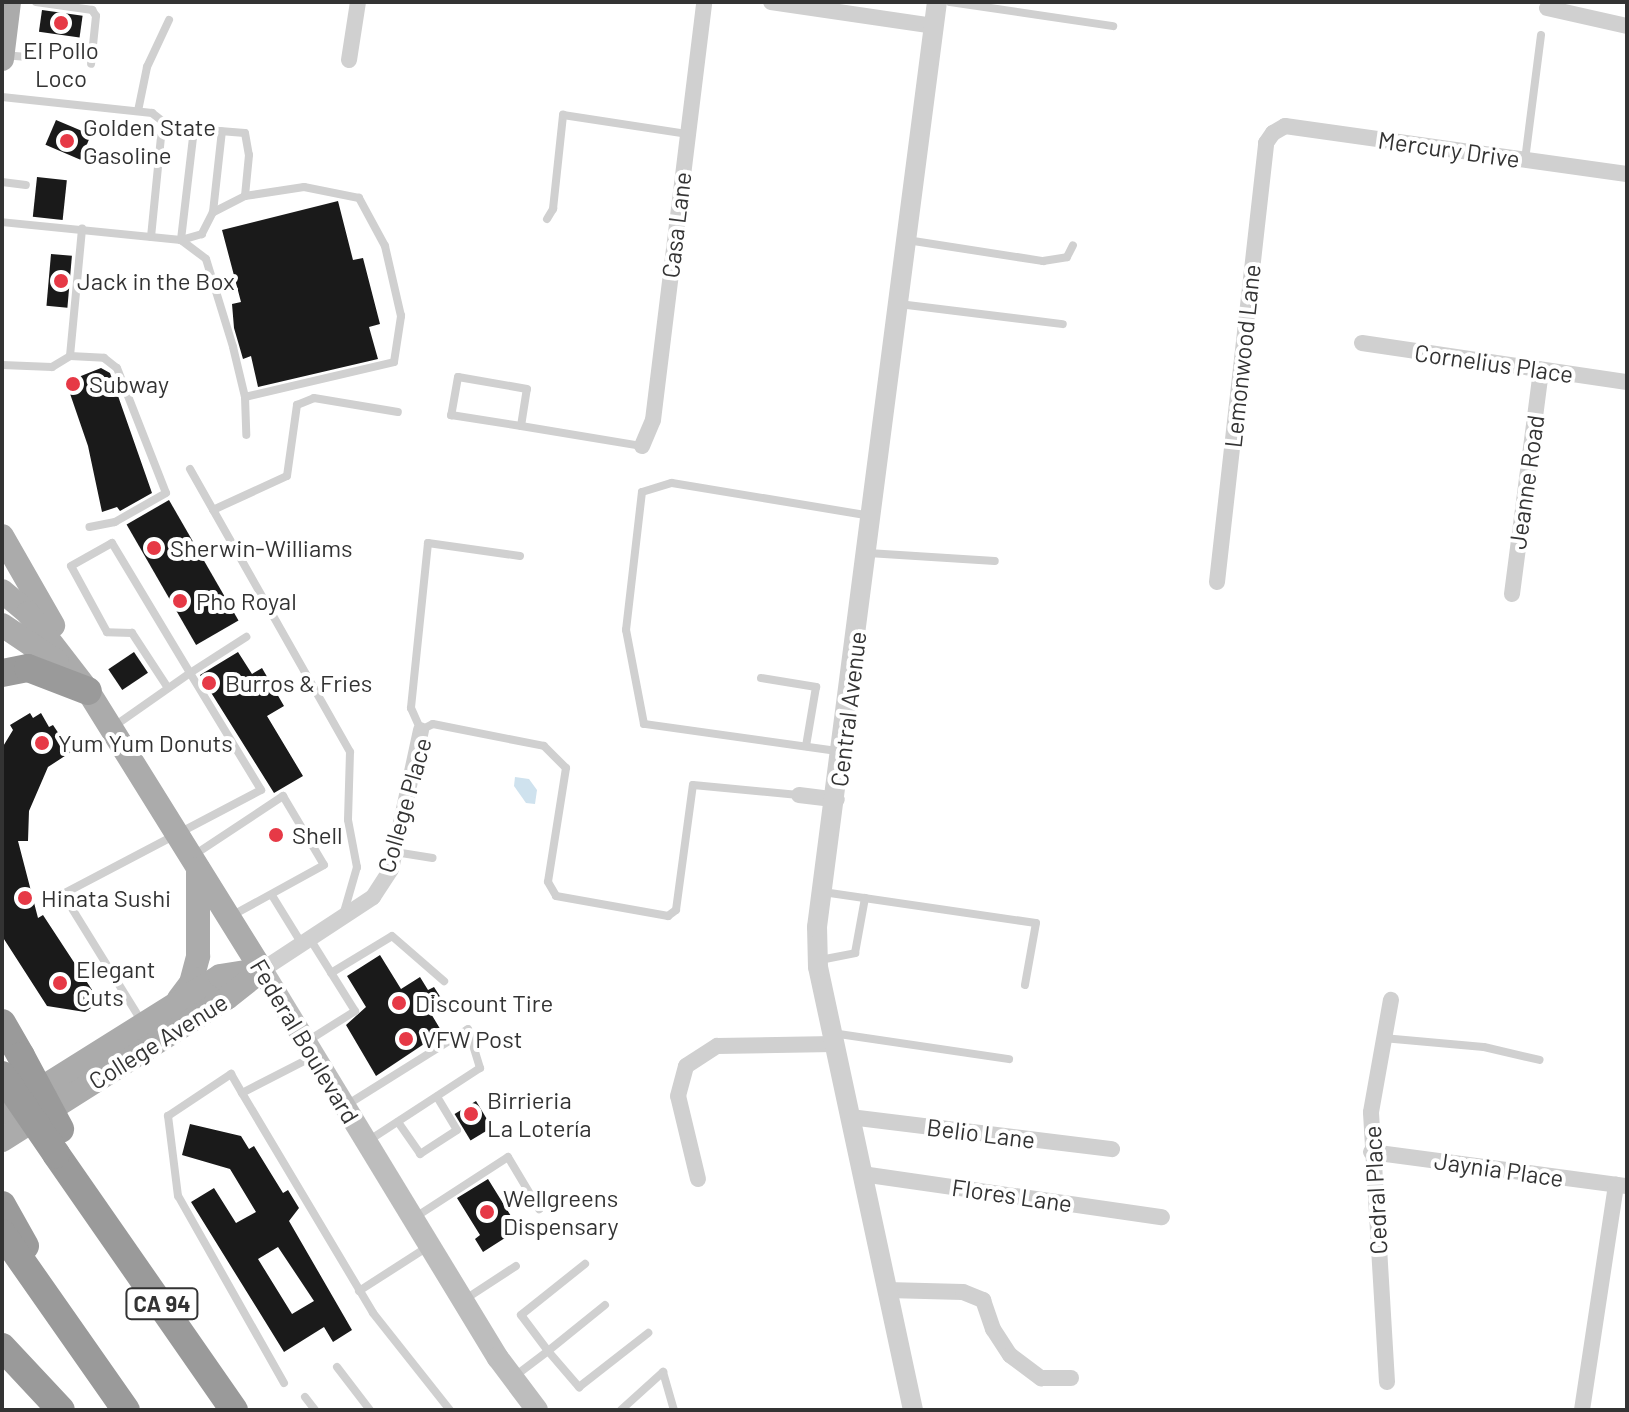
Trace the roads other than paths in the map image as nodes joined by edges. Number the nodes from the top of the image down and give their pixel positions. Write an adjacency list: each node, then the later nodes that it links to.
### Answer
1 (9, 2): 14 (main road)
2 (36, 2): 16 (lane)
3 (358, 2): 15 (street)
4 (704, 2): 23 (street, Casa Lane)
5 (771, 2): 10 (street)
6 (937, 2): 10 (street, Central Avenue)
7 (950, 2): 11 (lane)
8 (1547, 8): 12 (street)
9 (169, 20): 18 (lane)
10 (933, 26): 35 (street, Central Avenue)
11 (1113, 26)
12 (1627, 26)
13 (1541, 35): 24 (lane)
14 (10, 57)
15 (349, 60)
16 (91, 64)
17 (2, 97): 18 (lane)
18 (138, 111): 19 (lane)
19 (170, 127): 20 (lane); 33 (lane)
20 (194, 129): 21 (lane); 34 (lane)
21 (222, 131): 28 (lane); 29 (lane)
22 (1273, 133): 24 (street, Mercury Drive); 57 (street, Lemonwood Lane)
23 (687, 134): 30 (lane); 48 (street, Casa Lane)
24 (1525, 160): 25 (street, Mercury Drive)
25 (1627, 174)
26 (2, 182): 27 (lane)
27 (26, 185)
28 (245, 196): 29 (lane); 44 (lane)
29 (213, 212): 34 (lane)
30 (547, 219)
31 (2, 222): 32 (lane)
32 (82, 229): 33 (lane); 40 (lane)
33 (151, 237): 34 (lane)
34 (181, 240): 44 (lane)
35 (906, 240): 36 (lane); 37 (street, Central Avenue)
36 (1073, 245)
37 (899, 304): 38 (lane); 51 (street, Central Avenue)
38 (1063, 324)
39 (1362, 343): 42 (street, Cornelius Place)
40 (70, 356): 41 (lane); 52 (lane)
41 (2, 365)
42 (1541, 370): 43 (street, Cornelius Place); 59 (street, Jeanne Road)
43 (1627, 382)
44 (245, 397): 47 (lane)
45 (398, 412): 50 (lane)
46 (521, 426): 46 (lane); 48 (lane)
47 (246, 435)
48 (642, 446)
49 (190, 469): 50 (lane)
50 (213, 510): 81 (lane)
51 (872, 516): 54 (street, Central Avenue); 69 (lane)
52 (89, 527)
53 (2, 536): 65 (main road)
54 (868, 553): 56 (lane); 70 (street, Central Avenue)
55 (520, 556): 68 (lane)
56 (995, 561)
57 (1217, 582)
58 (2, 591): 65 (main road, Federal Boulevard)
59 (1512, 594)
60 (2, 625): 65 (main road, Federal Boulevard)
61 (246, 637): 63 (lane)
62 (2, 673): 65 (highway)
63 (190, 673): 66 (lane); 66 (lane); 73 (lane)
64 (761, 678): 69 (lane)
65 (80, 681): 67 (main road, Federal Boulevard)
66 (168, 688): 67 (lane)
67 (111, 729): 73 (main road, Federal Boulevard)
68 (421, 730): 71 (lane, College Place); 74 (street, College Place)
69 (806, 746): 70 (lane)
70 (843, 752): 72 (street, Central Avenue)
71 (799, 795): 72 (street, College Place)
72 (837, 800): 77 (street, Central Avenue)
73 (177, 836): 76 (main road, Federal Boulevard); 91 (lane)
74 (395, 852): 75 (lane); 81 (street, College Place)
75 (433, 858)
76 (195, 862): 78 (lane); 80 (main road, Federal Boulevard); 89 (main road)
77 (822, 892): 79 (lane); 83 (street, Central Avenue)
78 (273, 897): 80 (lane); 82 (lane)
79 (865, 898): 83 (lane); 87 (lane)
80 (229, 917): 84 (main road, Federal Boulevard)
81 (343, 917): 82 (street, College Place)
82 (306, 941): 84 (street, College Place); 85 (lane)
83 (818, 960): 92 (street, Central Avenue)
84 (262, 970): 89 (main road, College Avenue); 94 (main road, Federal Boulevard); 104 (main road, College Avenue)
85 (331, 973): 86 (lane); 94 (lane)
86 (444, 981)
87 (1025, 985)
88 (1391, 1000): 93 (street, Cedral Place)
89 (177, 1001): 91 (main road, College Avenue)
90 (2, 1023): 97 (highway)
91 (143, 1023): 101 (main road, College Avenue)
92 (833, 1038): 95 (lane); 102 (street, Central Avenue); 109 (street)
93 (1383, 1038): 96 (lane); 107 (street, Cedral Place)
94 (310, 1049): 98 (lane); 100 (main road, Federal Boulevard)
95 (1009, 1059)
96 (1540, 1060)
97 (12, 1065): 135 (highway, CA 94, bridge)
98 (242, 1093): 120 (lane); 131 (lane)
99 (437, 1097): 100 (lane); 103 (lane); 103 (lane)
100 (345, 1106): 105 (main road, Federal Boulevard)
101 (2, 1113)
102 (850, 1117): 106 (street, Belio Lane); 108 (street, Central Avenue)
103 (398, 1122): 105 (lane)
104 (2, 1140)
105 (367, 1142): 114 (main road, Federal Boulevard)
106 (1112, 1149)
107 (1371, 1152): 110 (street, Jaynia Place); 130 (street, Cedral Place)
108 (862, 1174): 113 (street, Flores Lane); 119 (street, Central Avenue)
109 (698, 1179)
110 (1621, 1186): 143 (street)
111 (2, 1205): 126 (highway)
112 (539, 1209): 114 (lane)
113 (1162, 1217)
114 (413, 1218): 116 (main road, Federal Boulevard)
115 (2, 1233): 126 (highway)
116 (430, 1246): 120 (lane); 121 (main road, Federal Boulevard)
117 (585, 1264): 125 (lane)
118 (516, 1266): 121 (lane)
119 (887, 1290): 128 (street); 142 (street, Central Avenue)
120 (359, 1291): 138 (lane)
121 (463, 1300): 129 (main road, Federal Boulevard)
122 (605, 1305): 125 (lane)
123 (648, 1333): 125 (lane)
124 (2, 1347): 133 (highway)
125 (548, 1351): 129 (lane)
126 (86, 1354): 134 (highway)
127 (337, 1367): 137 (lane)
128 (1071, 1378)
129 (511, 1379): 139 (main road, Federal Boulevard)
130 (1387, 1382)
131 (284, 1383)
132 (305, 1397): 136 (lane)
133 (61, 1410)
134 (126, 1410)
135 (234, 1410)
136 (315, 1410)
137 (370, 1410)
138 (450, 1410)
139 (537, 1410)
140 (621, 1410): 141 (lane)
141 (674, 1410)
142 (913, 1410)
143 (1582, 1410)

